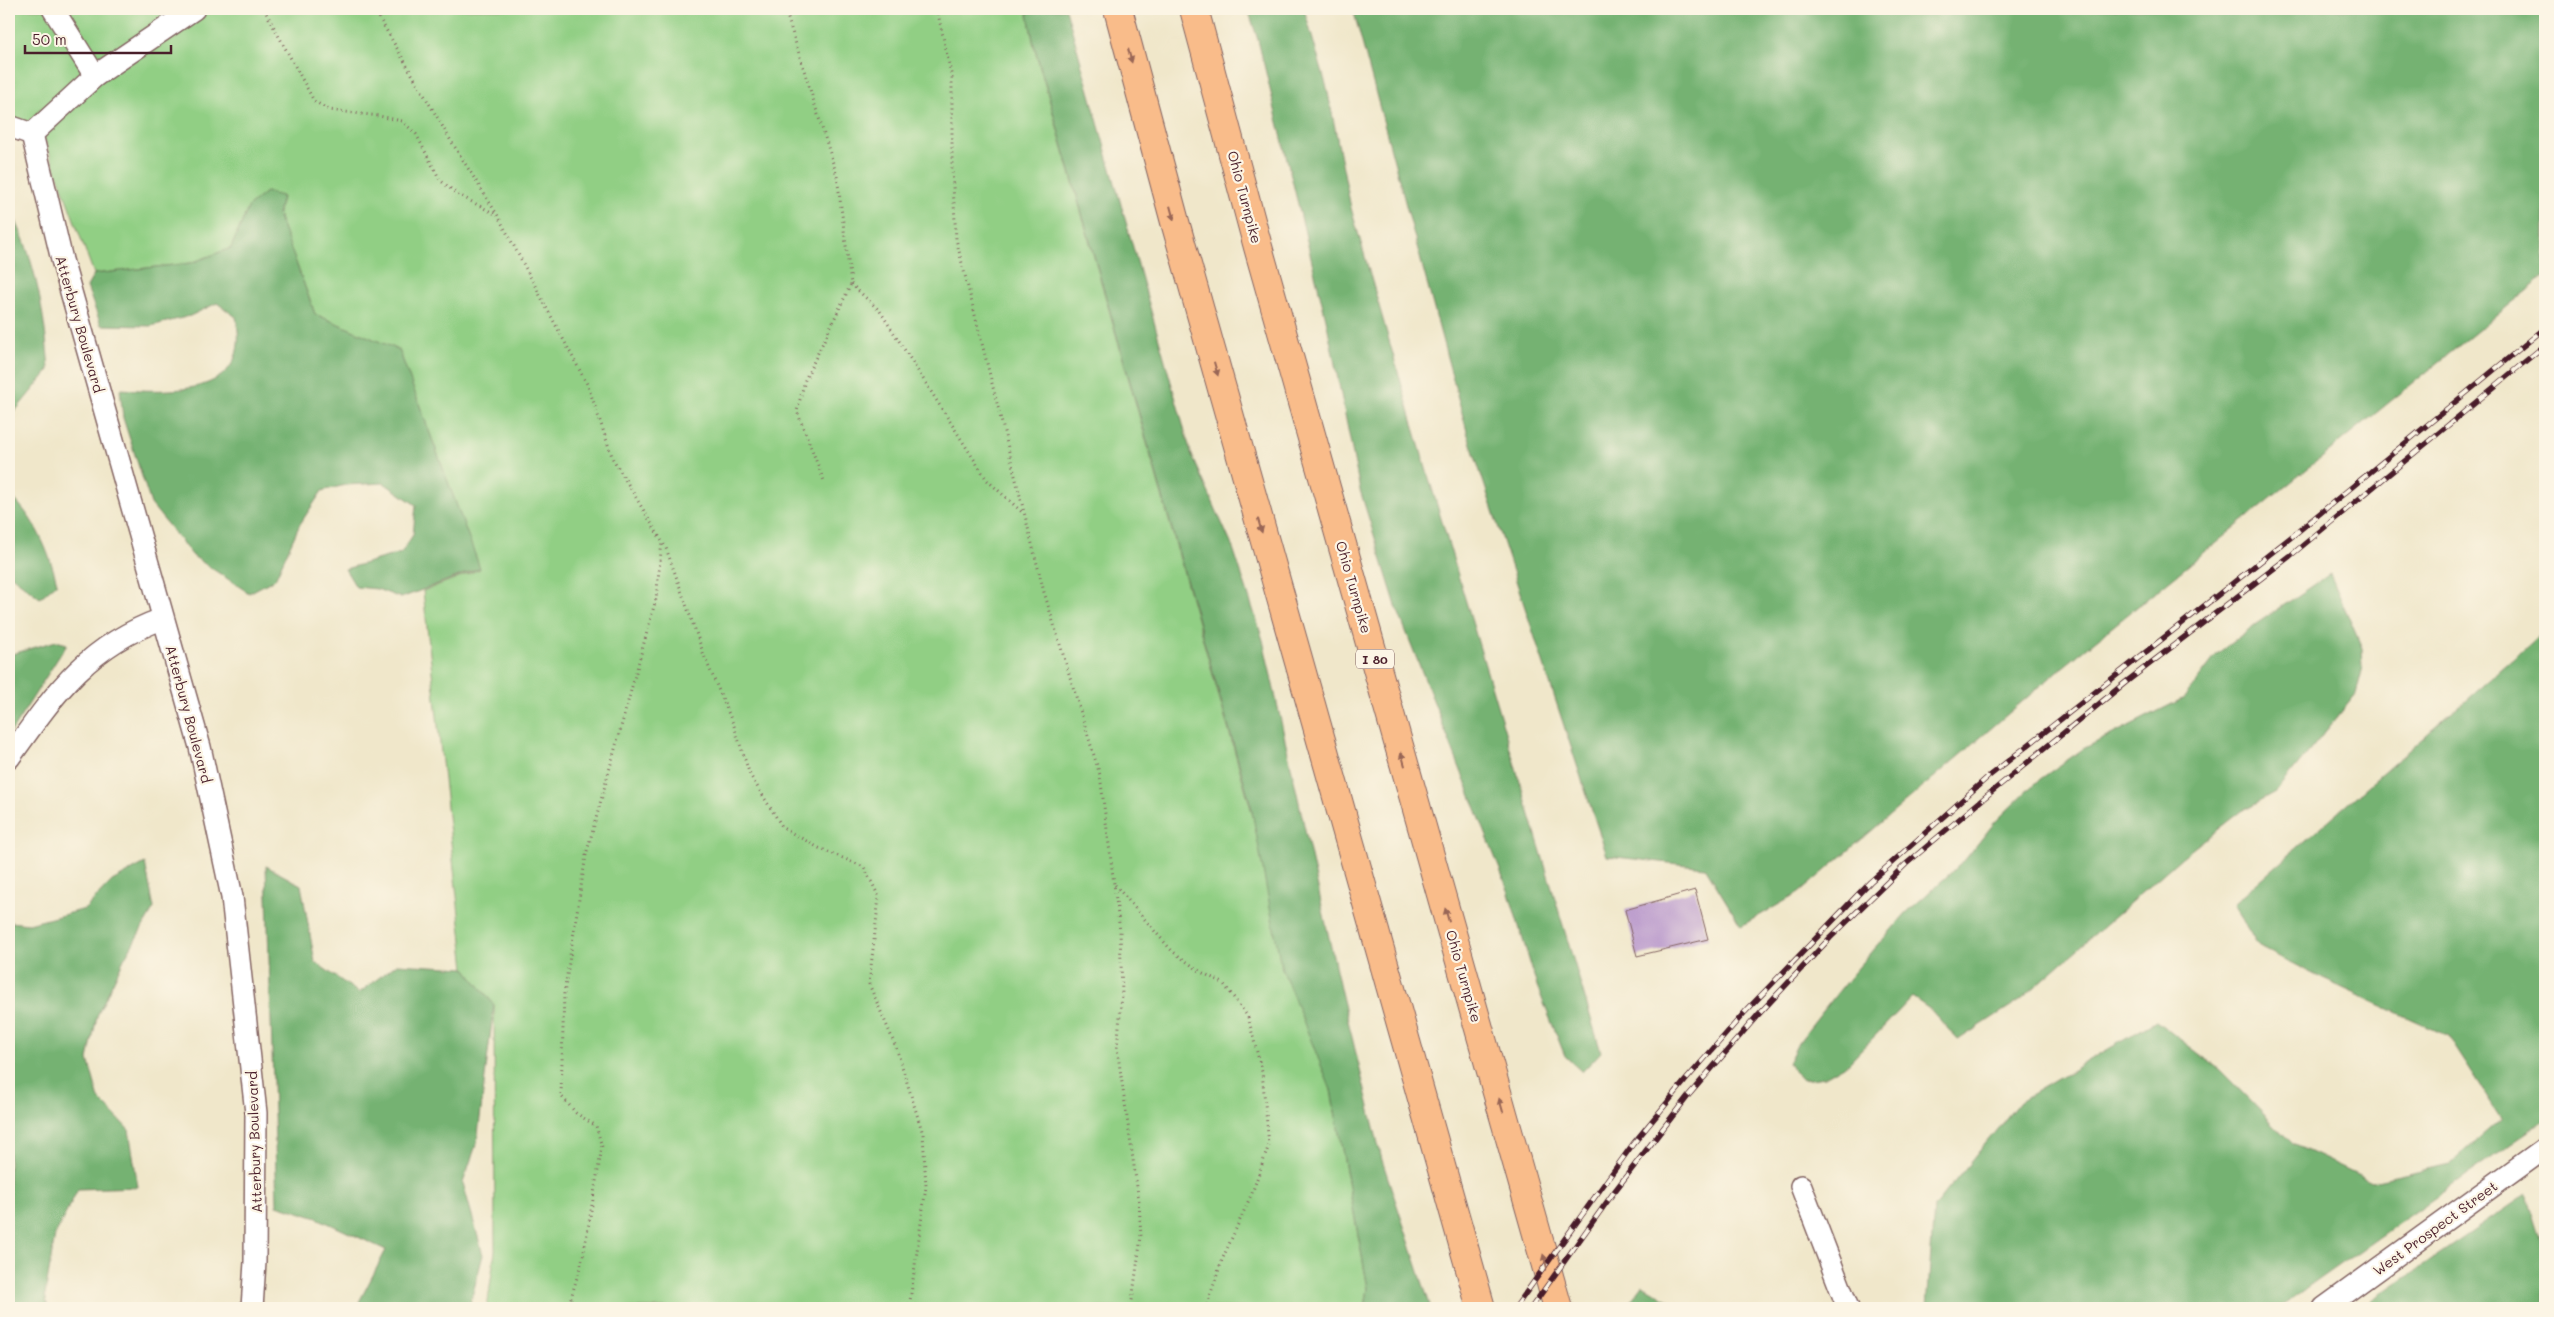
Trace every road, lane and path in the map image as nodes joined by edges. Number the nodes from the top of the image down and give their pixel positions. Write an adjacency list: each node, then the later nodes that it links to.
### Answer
1 (53, 9): 9 (street)
2 (194, 9): 9 (street)
3 (264, 9): 12 (path)
4 (374, 9): 12 (path)
5 (785, 9): 13 (path)
6 (937, 9): 15 (path)
7 (1118, 9): 27 (highway, one-way to 27)
8 (1194, 9): 28 (highway, Ohio Turnpike / I 80, one-way to 8)
9 (95, 76): 11 (street)
10 (9, 126): 11 (street)
11 (32, 134): 17 (street, Atterbury Boulevard)
12 (498, 216): 16 (path)
13 (851, 284): 14 (path); 15 (path)
14 (824, 481)
15 (1024, 514): 19 (path)
16 (662, 541): 23 (path); 24 (path)
17 (162, 619): 18 (street); 22 (street, Atterbury Boulevard)
18 (9, 758)
19 (1114, 884): 25 (path); 26 (path)
20 (2545, 1148): 30 (street, West Prospect Street)
21 (1801, 1186): 29 (street)
22 (252, 1308)
23 (568, 1308)
24 (910, 1308)
25 (1131, 1308)
26 (1206, 1308)
27 (1482, 1308)
28 (1558, 1308)
29 (1848, 1308)
30 (2324, 1308)

